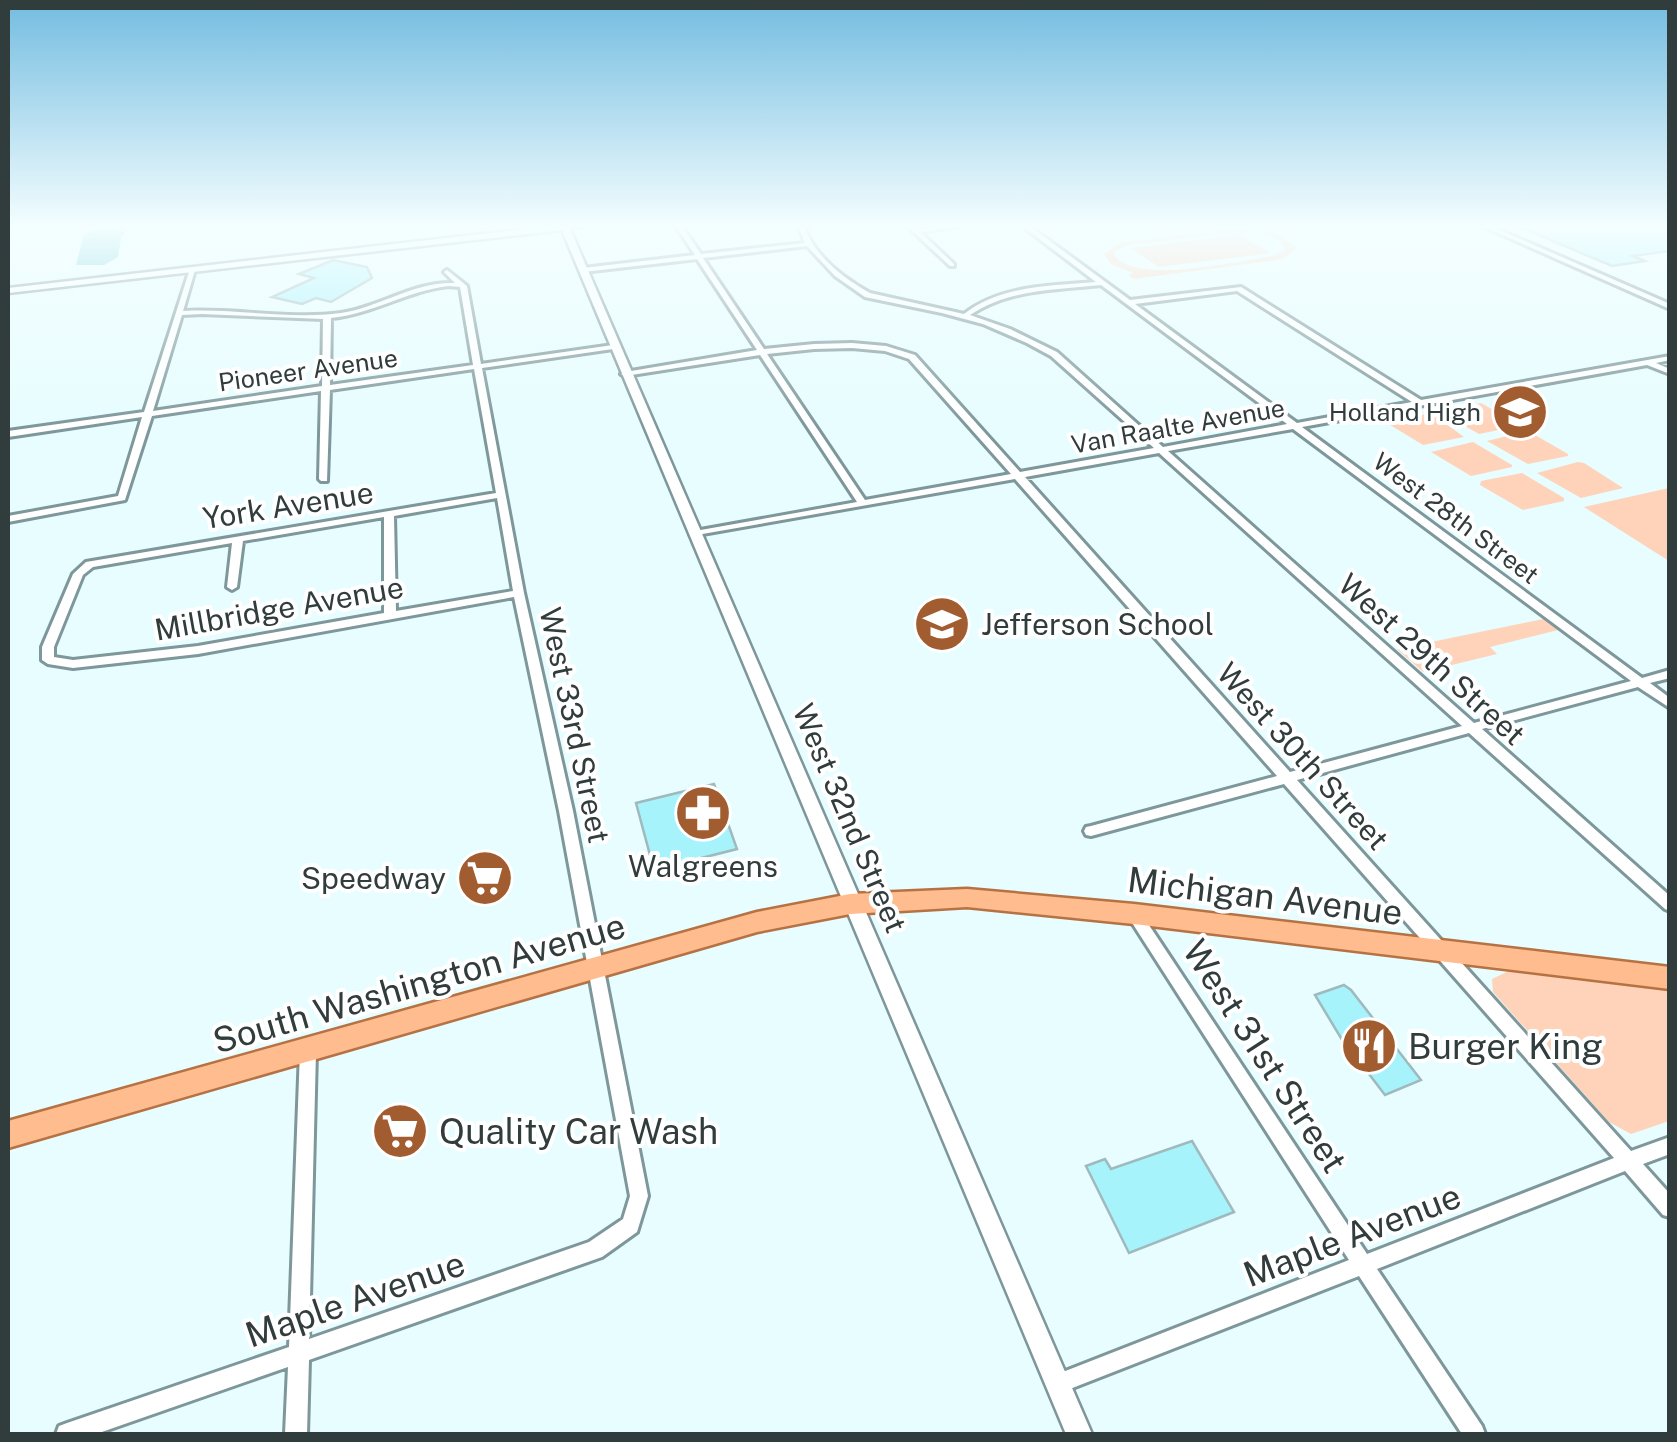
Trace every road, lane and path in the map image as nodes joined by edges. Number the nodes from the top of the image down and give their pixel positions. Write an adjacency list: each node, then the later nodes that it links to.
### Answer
1 (185, 292): 14 (street)
2 (418, 292): 16 (street)
3 (464, 292): 21 (street, West 33rd Street)
4 (592, 292): 17 (street, West 32nd Street)
5 (723, 292): 18 (street)
6 (863, 292): 15 (street, West 29th Street)
7 (1037, 292): 15 (street)
8 (1115, 292): 12 (street, West 28th Street)
9 (1204, 292): 12 (street)
10 (1245, 292): 25 (street)
11 (1636, 292): 13 (street)
12 (1128, 302): 27 (street, West 28th Street)
13 (1670, 307)
14 (179, 313): 16 (street); 26 (street)
15 (967, 314): 29 (street, West 29th Street)
16 (327, 317): 24 (street)
17 (613, 347): 21 (street, Pioneer Avenue); 23 (street, West 32nd Street)
18 (764, 354): 23 (street); 30 (street, West 30th Street); 33 (street)
19 (1670, 358): 20 (street, Van Raalte Avenue)
20 (1648, 362): 22 (street); 25 (street, Van Raalte Avenue)
21 (476, 367): 24 (street, Pioneer Avenue); 32 (street, West 33rd Street)
22 (1670, 372)
23 (625, 374): 36 (street, West 32nd Street)
24 (326, 387): 26 (street, Pioneer Avenue); 31 (street)
25 (1420, 403): 27 (street, Van Raalte Avenue)
26 (148, 414): 28 (street, Pioneer Avenue); 35 (street)
27 (1294, 425): 29 (street, Van Raalte Avenue); 43 (street, West 28th Street)
28 (8, 434)
29 (1162, 450): 30 (street, Van Raalte Avenue); 45 (street, West 29th Street)
30 (1020, 476): 33 (street, Van Raalte Avenue); 46 (street, West 30th Street)
31 (324, 479)
32 (500, 495): 34 (street, York Avenue); 39 (street, West 33rd Street)
33 (864, 504): 36 (street, Van Raalte Avenue)
34 (389, 514): 37 (street, York Avenue); 40 (street)
35 (8, 519)
36 (694, 534): 48 (street, West 32nd Street)
37 (238, 538): 38 (street); 41 (street, York Avenue)
38 (232, 587)
39 (519, 593): 40 (street, Millbridge Avenue); 52 (street, West 33rd Street)
40 (390, 614): 41 (street, Millbridge Avenue)
41 (48, 660)
42 (1670, 674): 43 (street)
43 (1640, 682): 44 (street, West 28th Street); 45 (street)
44 (1670, 704)
45 (1468, 726): 46 (street); 49 (street, West 29th Street)
46 (1286, 776): 47 (street); 51 (street, West 30th Street)
47 (1091, 831)
48 (850, 904): 50 (main road, Michigan Avenue); 52 (main road, South Washington Avenue); 62 (street, West 32nd Street)
49 (1670, 906)
50 (1134, 914): 51 (main road, Michigan Avenue); 60 (street, West 31st Street)
51 (1446, 954): 53 (main road, Michigan Avenue); 57 (street, West 30th Street)
52 (594, 969): 54 (main road, South Washington Avenue); 58 (street, West 33rd Street)
53 (1670, 978)
54 (308, 1052): 55 (main road, South Washington Avenue); 61 (street)
55 (8, 1135)
56 (1670, 1146): 57 (street, Maple Avenue)
57 (1629, 1162): 59 (street, West 30th Street); 60 (street, Maple Avenue)
58 (638, 1196): 61 (street, Maple Avenue)
59 (1670, 1208)
60 (1364, 1267): 62 (street, Maple Avenue); 66 (street, West 31st Street)
61 (298, 1353): 63 (street, Maple Avenue); 64 (street)
62 (1058, 1384): 65 (street, West 32nd Street)
63 (68, 1434)
64 (296, 1434)
65 (1079, 1434)
66 (1474, 1434)

